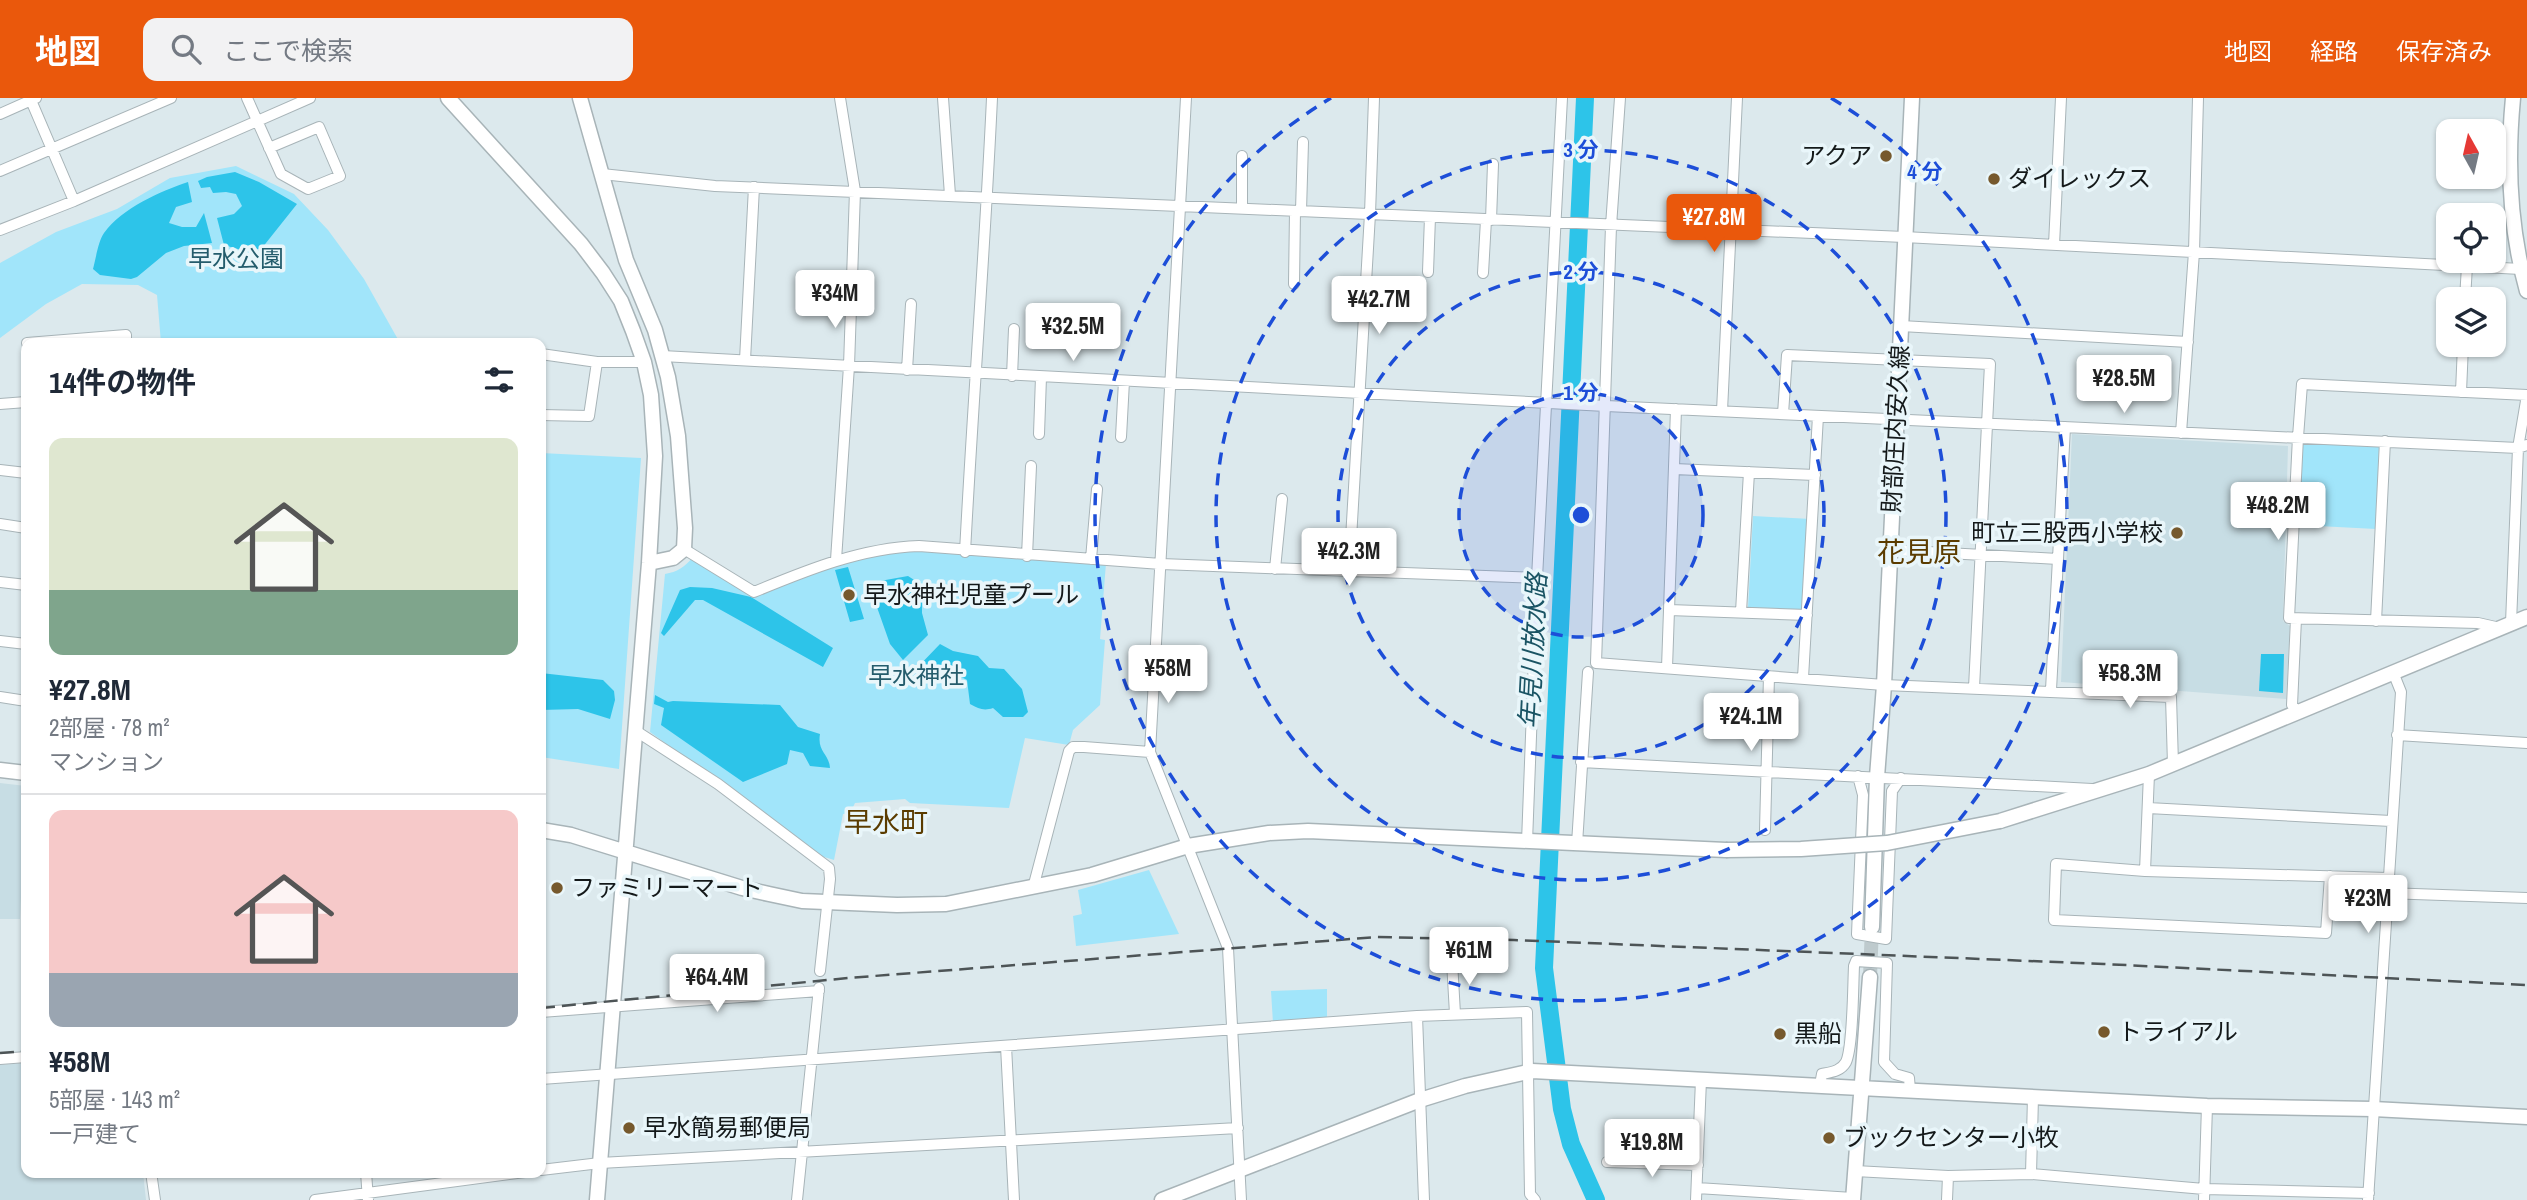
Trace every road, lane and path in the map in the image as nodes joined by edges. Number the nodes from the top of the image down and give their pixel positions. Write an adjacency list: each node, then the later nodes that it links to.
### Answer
1 (171, 98): 22 (street)
2 (247, 98): 20 (street)
3 (448, 98): 65 (street)
4 (580, 98): 27 (street)
5 (840, 98): 29 (street)
6 (943, 98): 30 (street)
7 (992, 98): 31 (street)
8 (1186, 98): 33 (street)
9 (1374, 98): 36 (street)
10 (1562, 98): 39 (street)
11 (1620, 98): 40 (street)
12 (1737, 98): 42 (street)
13 (1912, 98): 43 (street, 財部庄内安久線)
14 (2061, 98): 44 (street)
15 (2198, 98): 45 (street)
16 (2513, 98): 48 (street)
17 (33, 99): 19 (street); 22 (street)
18 (305, 99): 20 (street)
19 (0, 114)
20 (256, 121): 23 (street); 32 (street)
21 (1303, 142): 35 (street)
22 (52, 149): 26 (street); 32 (street)
23 (269, 149): 23 (street)
24 (1242, 156): 34 (street)
25 (1493, 164): 38 (street)
26 (0, 172)
27 (602, 174): 28 (street); 60 (street)
28 (754, 187): 29 (street); 63 (street)
29 (855, 191): 30 (street); 66 (street)
30 (950, 195): 31 (street)
31 (988, 196): 33 (street); 68 (street)
32 (75, 201): 41 (street)
33 (1181, 205): 34 (street); 72 (street)
34 (1242, 208): 35 (street)
35 (1298, 211): 36 (street); 51 (street)
36 (1370, 214): 37 (street); 74 (street)
37 (1430, 217): 38 (street); 49 (street)
38 (1488, 220): 39 (street); 50 (street)
39 (1555, 223): 40 (street); 76 (street)
40 (1611, 226): 42 (street); 78 (street)
41 (0, 230)
42 (1730, 230): 43 (street); 80 (street)
43 (1904, 237): 44 (street); 54 (street, 財部庄内安久線)
44 (2054, 245): 45 (street)
45 (2194, 252): 46 (street); 58 (street)
46 (2436, 264)
47 (2506, 269): 48 (street)
48 (2524, 270): 52 (street)
49 (1428, 272)
50 (1483, 273)
51 (1294, 284)
52 (2527, 291)
53 (911, 304): 67 (street)
54 (1901, 326): 58 (street); 62 (street, 財部庄内安久線)
55 (1014, 329): 69 (street)
56 (89, 338): 57 (street)
57 (126, 338)
58 (2188, 342): 87 (street)
59 (546, 356): 64 (street)
60 (662, 356): 63 (street); 103 (street)
61 (2462, 357): 73 (street)
62 (1900, 359): 81 (street); 84 (street, 財部庄内安久線); 85 (street)
63 (745, 360): 66 (street)
64 (597, 362): 65 (street); 82 (street)
65 (644, 362): 111 (street)
66 (849, 366): 67 (street); 110 (street)
67 (907, 370): 68 (street)
68 (974, 374): 69 (street); 105 (street)
69 (1012, 376): 70 (street)
70 (1041, 377): 71 (street); 88 (street)
71 (1124, 381): 72 (street); 89 (street)
72 (1171, 383): 74 (street); 112 (street)
73 (2460, 391): 90 (street); 92 (street)
74 (1360, 393): 76 (street); 114 (street)
75 (21, 402): 77 (street)
76 (1546, 402): 78 (street); 115 (street)
77 (0, 404)
78 (1606, 406): 79 (street); 127 (street)
79 (1676, 409): 80 (street); 94 (street)
80 (1721, 411): 81 (street)
81 (1783, 414): 83 (street)
82 (546, 415)
83 (1818, 416): 84 (street); 98 (street)
84 (1897, 419): 85 (street); 104 (street, 財部庄内安久線)
85 (1987, 424): 86 (street); 106 (street)
86 (2065, 427): 87 (street); 109 (street)
87 (2181, 433): 90 (street)
88 (1039, 434)
89 (1121, 437)
90 (2298, 437): 91 (street); 122 (street)
91 (2385, 441): 92 (street); 123 (street)
92 (2522, 446): 124 (street)
93 (1031, 466): 107 (street)
94 (1674, 469): 97 (street); 118 (street)
95 (0, 470): 96 (street)
96 (21, 472)
97 (1749, 472): 98 (street); 119 (street)
98 (1815, 475): 120 (street)
99 (1097, 489): 108 (street)
100 (1282, 499): 113 (street)
101 (0, 524): 102 (street)
102 (21, 527)
103 (684, 549): 110 (street); 111 (street)
104 (1891, 550): 106 (street); 132 (street, 財部庄内安久線)
105 (965, 552): 107 (street); 110 (street)
106 (1980, 555): 109 (street); 133 (street)
107 (1027, 556): 108 (street)
108 (1091, 559): 112 (street)
109 (2058, 559): 134 (street)
110 (836, 560)
111 (649, 563): 138 (street)
112 (1161, 564): 113 (street); 141 (street)
113 (1275, 569): 114 (street)
114 (1349, 573): 115 (street)
115 (1537, 578): 156 (street)
116 (0, 582): 117 (street)
117 (21, 584)
118 (1669, 610): 119 (street); 127 (street)
119 (1741, 612): 120 (street)
120 (1807, 615): 131 (street)
121 (2527, 617): 124 (street)
122 (2296, 618): 123 (street); 137 (street)
123 (2376, 621): 124 (street)
124 (2506, 626): 129 (street)
125 (0, 641): 126 (street)
126 (21, 643)
127 (1667, 668): 130 (street)
128 (1588, 672): 142 (street)
129 (2393, 673): 137 (street); 139 (street)
130 (1769, 676): 131 (street); 145 (street)
131 (1803, 678): 132 (street)
132 (1884, 685): 133 (street); 149 (street, 財部庄内安久線)
133 (1974, 688): 134 (street)
134 (2051, 690): 143 (street)
135 (0, 697): 136 (street)
136 (21, 700)
137 (2298, 712): 143 (street)
138 (636, 731): 159 (street); 166 (street)
139 (2397, 736): 140 (street); 153 (street)
140 (2527, 743)
141 (1150, 752): 158 (street); 163 (street)
142 (1581, 762): 145 (street); 157 (street)
143 (2173, 764): 147 (street)
144 (0, 770): 146 (street)
145 (1766, 771): 148 (street); 154 (street)
146 (21, 772)
147 (2149, 774): 151 (street); 152 (street)
148 (1858, 776): 149 (street); 150 (street)
149 (1877, 777): 150 (street); 167 (street, 財部庄内安久線)
150 (1901, 778): 151 (street)
151 (2096, 789): 157 (street, bridge)
152 (2148, 808): 153 (street); 160 (street)
153 (2391, 821): 162 (street)
154 (1765, 830)
155 (546, 831): 159 (street)
156 (1527, 842): 157 (street); 158 (street)
157 (1573, 844)
158 (1188, 846): 163 (street); 175 (street)
159 (627, 852): 166 (street); 171 (street)
160 (2145, 871): 161 (street); 161 (street)
161 (2330, 876): 162 (street)
162 (2387, 878): 164 (street)
163 (1033, 888): 166 (street)
164 (2386, 894): 165 (street); 190 (street)
165 (2527, 898)
166 (828, 902): 169 (street)
167 (1872, 927)
168 (1452, 961): 173 (street)
169 (820, 971)
170 (1870, 977): 185 (street)
171 (614, 1006): 172 (street); 179 (street); 181 (street)
172 (546, 1012)
173 (1455, 1014): 174 (street); 180 (street)
174 (1417, 1016): 175 (street); 188 (street)
175 (1232, 1030): 176 (street); 192 (street)
176 (1006, 1046): 179 (street); 193 (street)
177 (21, 1057): 178 (street)
178 (0, 1059)
179 (812, 1059): 181 (street); 194 (street)
180 (1529, 1072): 183 (street); 188 (street); 219 (street)
181 (608, 1073): 182 (street); 196 (street)
182 (546, 1079)
183 (1701, 1080): 184 (street); 197 (street)
184 (1820, 1085): 185 (street); 186 (street)
185 (1862, 1087): 186 (street); 200 (street)
186 (1910, 1090): 187 (street)
187 (2033, 1097): 189 (street); 201 (street)
188 (1420, 1100): 199 (street); 218 (street)
189 (2207, 1106): 190 (street); 207 (street)
190 (2373, 1109): 191 (street); 209 (street)
191 (2527, 1117)
192 (1238, 1128): 193 (street); 199 (street)
193 (1011, 1140): 194 (street); 215 (street)
194 (802, 1152): 196 (street); 214 (street)
195 (1607, 1162): 197 (street)
196 (600, 1163): 198 (street); 213 (street)
197 (1698, 1165): 206 (street)
198 (546, 1169)
199 (1240, 1171): 216 (street); 217 (street)
200 (1855, 1171): 202 (street); 210 (street)
201 (2031, 1174): 202 (street); 207 (street)
202 (1948, 1176): 221 (street)
203 (152, 1178): 211 (street)
204 (366, 1178): 208 (street)
205 (487, 1178): 208 (street)
206 (1697, 1188): 210 (street); 220 (street)
207 (2204, 1195): 209 (street)
208 (368, 1197): 212 (street)
209 (2368, 1197)
210 (1853, 1199)
211 (155, 1200)
212 (315, 1200)
213 (597, 1200)
214 (797, 1200)
215 (1014, 1200)
216 (1162, 1200)
217 (1241, 1200)
218 (1424, 1200)
219 (1535, 1200)
220 (1696, 1200)
221 (1947, 1200)

